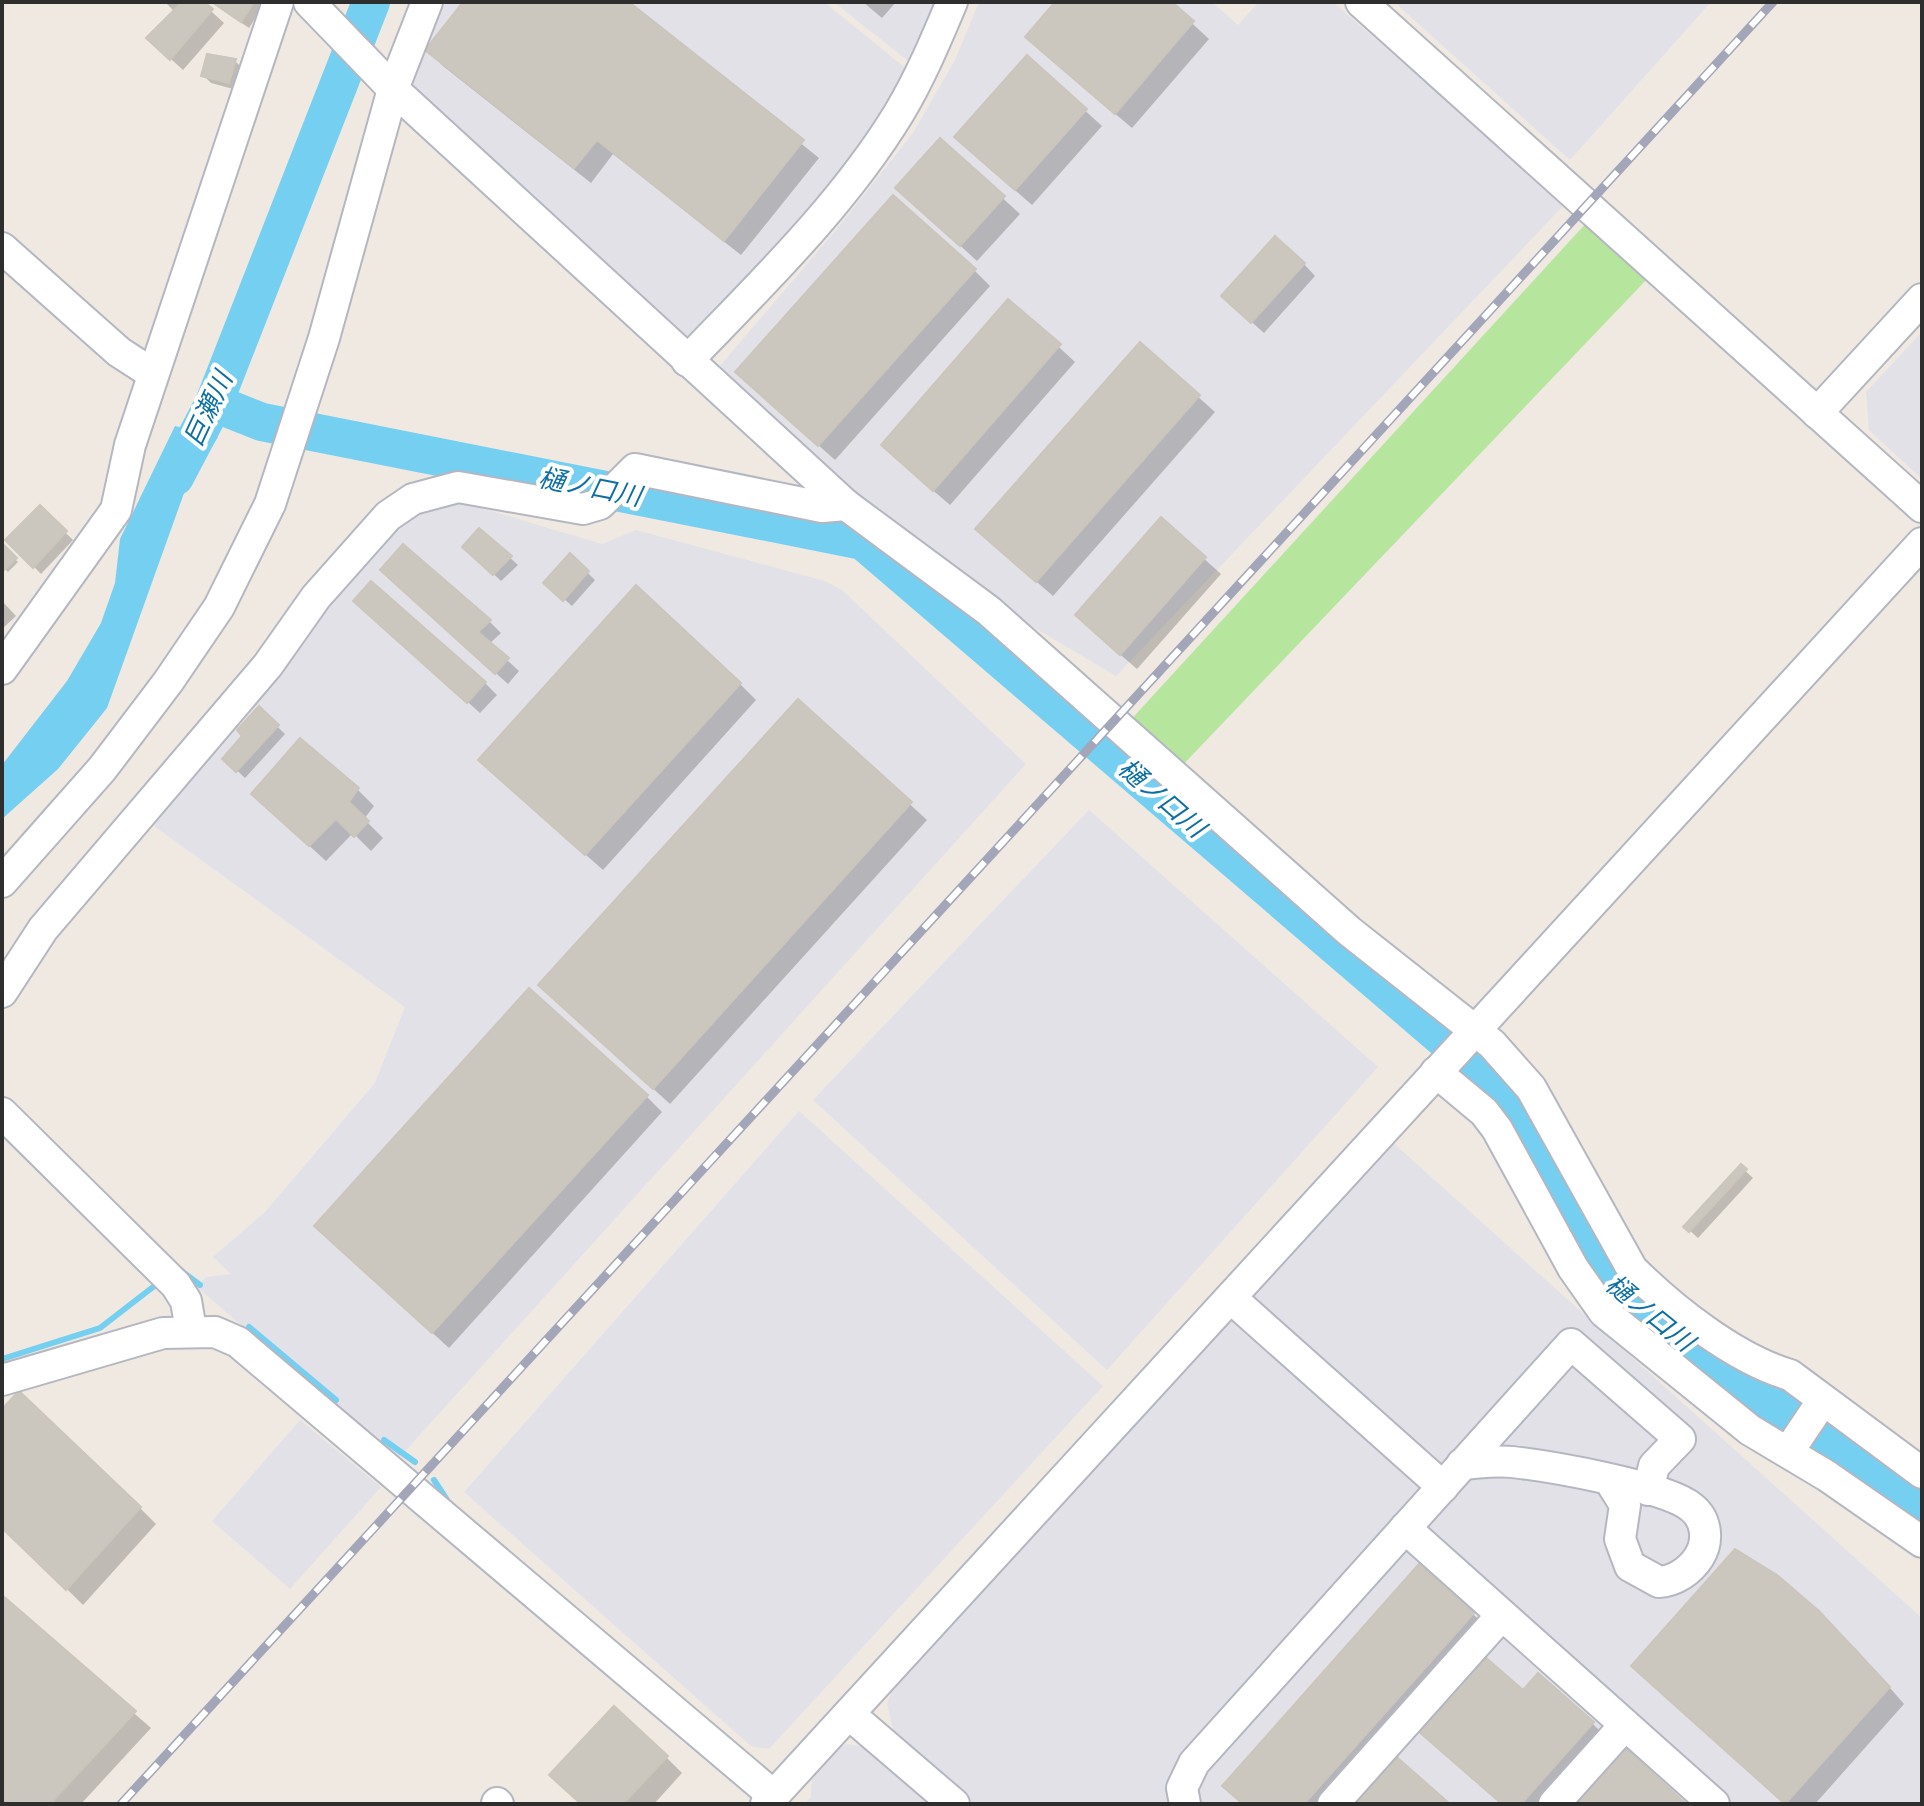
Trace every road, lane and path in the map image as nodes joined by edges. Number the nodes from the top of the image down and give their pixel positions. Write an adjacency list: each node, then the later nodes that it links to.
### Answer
1 (278, 2): 10 (street)
2 (309, 2): 6 (street)
3 (427, 2): 6 (street)
4 (952, 2): 9 (street)
5 (1361, 2): 11 (street)
6 (391, 86): 9 (street); 16 (street)
7 (2, 248): 10 (street)
8 (1922, 299): 11 (street)
9 (687, 361): 12 (street)
10 (153, 374): 15 (street)
11 (1817, 413): 13 (street)
12 (846, 505): 17 (street); 18 (street)
13 (1922, 507)
14 (1922, 543): 18 (street)
15 (2, 669)
16 (2, 882)
17 (2, 992)
18 (1470, 1034): 19 (street); 21 (street)
19 (1440, 1068): 22 (street); 23 (street)
20 (2, 1113): 24 (street)
21 (1595, 1215): 22 (street); 26 (street)
22 (1558, 1235): 27 (street)
23 (1231, 1298): 29 (street); 35 (street)
24 (191, 1330): 25 (street); 37 (street)
25 (2, 1380)
26 (1820, 1404): 27 (street); 28 (street)
27 (1791, 1448): 33 (street)
28 (1922, 1473)
29 (1453, 1476): 30 (street); 31 (street); 32 (street)
30 (1610, 1481): 31 (street); 31 (street)
31 (1648, 1490)
32 (1405, 1528): 34 (street); 39 (street)
33 (1922, 1542)
34 (1501, 1616): 36 (street); 40 (street)
35 (849, 1714): 37 (street); 38 (street)
36 (1625, 1725): 41 (street); 42 (street)
37 (770, 1800)
38 (954, 1804)
39 (1185, 1804)
40 (1333, 1804)
41 (1554, 1804)
42 (1714, 1804)

